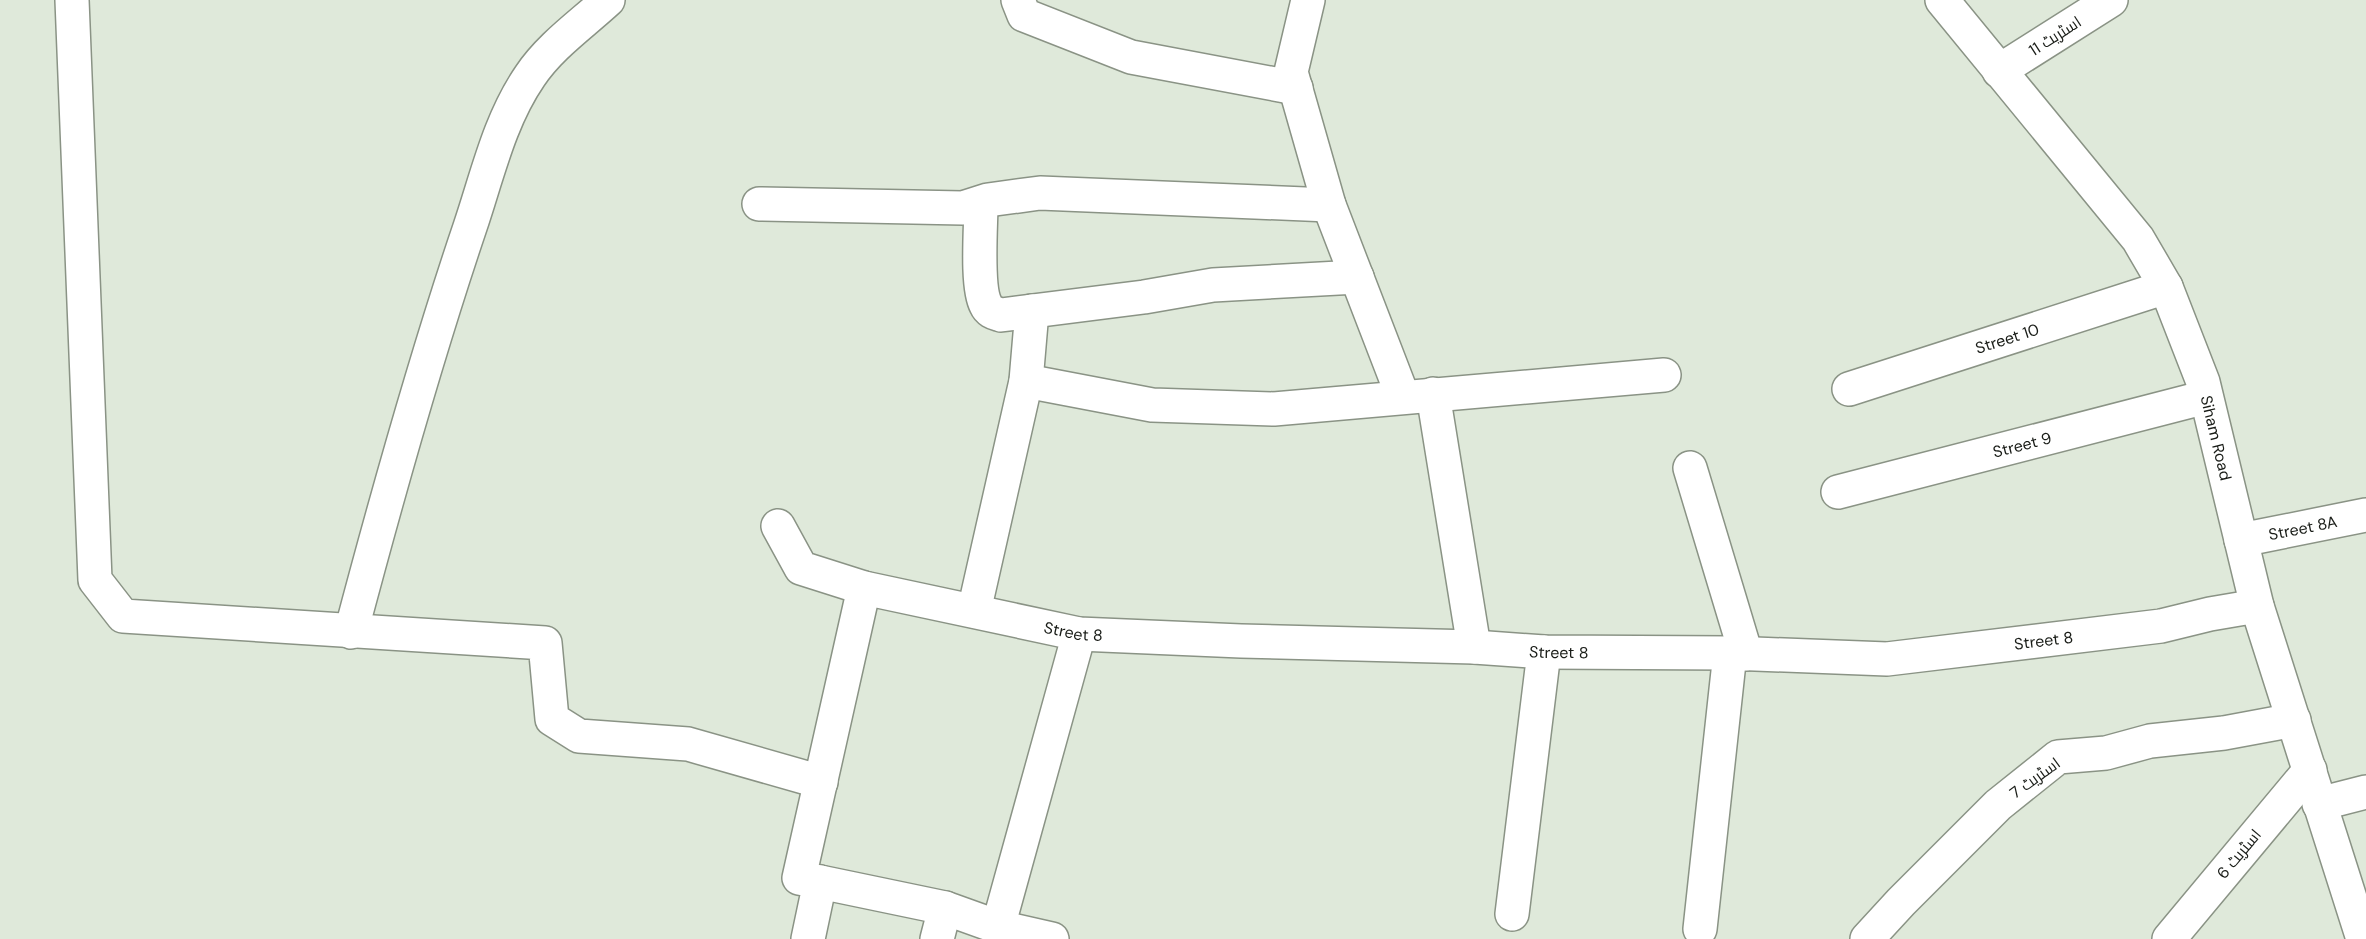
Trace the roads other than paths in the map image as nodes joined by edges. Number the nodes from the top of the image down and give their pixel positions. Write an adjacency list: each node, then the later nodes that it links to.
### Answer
1 (72, 0): 28 (street)
2 (608, 0): 28 (street)
3 (1018, 0): 8 (street)
4 (1308, 0): 8 (street)
5 (1942, 0): 7 (street, Siham Road)
6 (2111, 0): 7 (street, اسٹریٹ 11)
7 (1999, 71): 13 (street, Siham Road)
8 (1296, 88): 11 (street)
9 (981, 202): 10 (street); 11 (street); 14 (street)
10 (759, 204)
11 (1329, 205): 12 (street)
12 (1357, 277): 14 (street); 18 (street)
13 (2166, 287): 17 (street, Street 10); 19 (street, Siham Road)
14 (1032, 311): 16 (street)
15 (1664, 375): 18 (street)
16 (1026, 381): 18 (street); 27 (street)
17 (1849, 390)
18 (1418, 396): 30 (street)
19 (2206, 397): 21 (street, Street 9); 24 (street, Siham Road)
20 (1690, 468): 32 (street)
21 (1838, 492)
22 (2366, 515): 24 (street, Street 8A)
23 (778, 526): 25 (street, Street 8)
24 (2241, 540): 26 (street, Siham Road)
25 (864, 588): 27 (street, Street 8); 35 (street)
26 (2257, 606): 32 (street, Street 8); 33 (street, Siham Road)
27 (974, 611): 29 (street, Street 8)
28 (351, 632): 35 (street)
29 (1079, 634): 30 (street, Street 8); 41 (street)
30 (1474, 647): 31 (street, Street 8)
31 (1544, 652): 32 (street, Street 8); 39 (street)
32 (1738, 653): 42 (street)
33 (2294, 720): 34 (street, Siham Road); 45 (street, اسٹریٹ 7)
34 (2310, 770): 37 (street, Siham Road); 46 (street, اسٹریٹ 6)
35 (821, 782): 38 (street)
36 (2366, 792): 37 (street)
37 (2319, 804): 47 (street, Siham Road)
38 (820, 882): 40 (street); 43 (street)
39 (1512, 914)
40 (941, 924): 41 (street)
41 (998, 927): 44 (street)
42 (1700, 929)
43 (808, 939)
44 (1052, 939)
45 (1868, 939)
46 (2169, 939)
47 (2363, 939)

